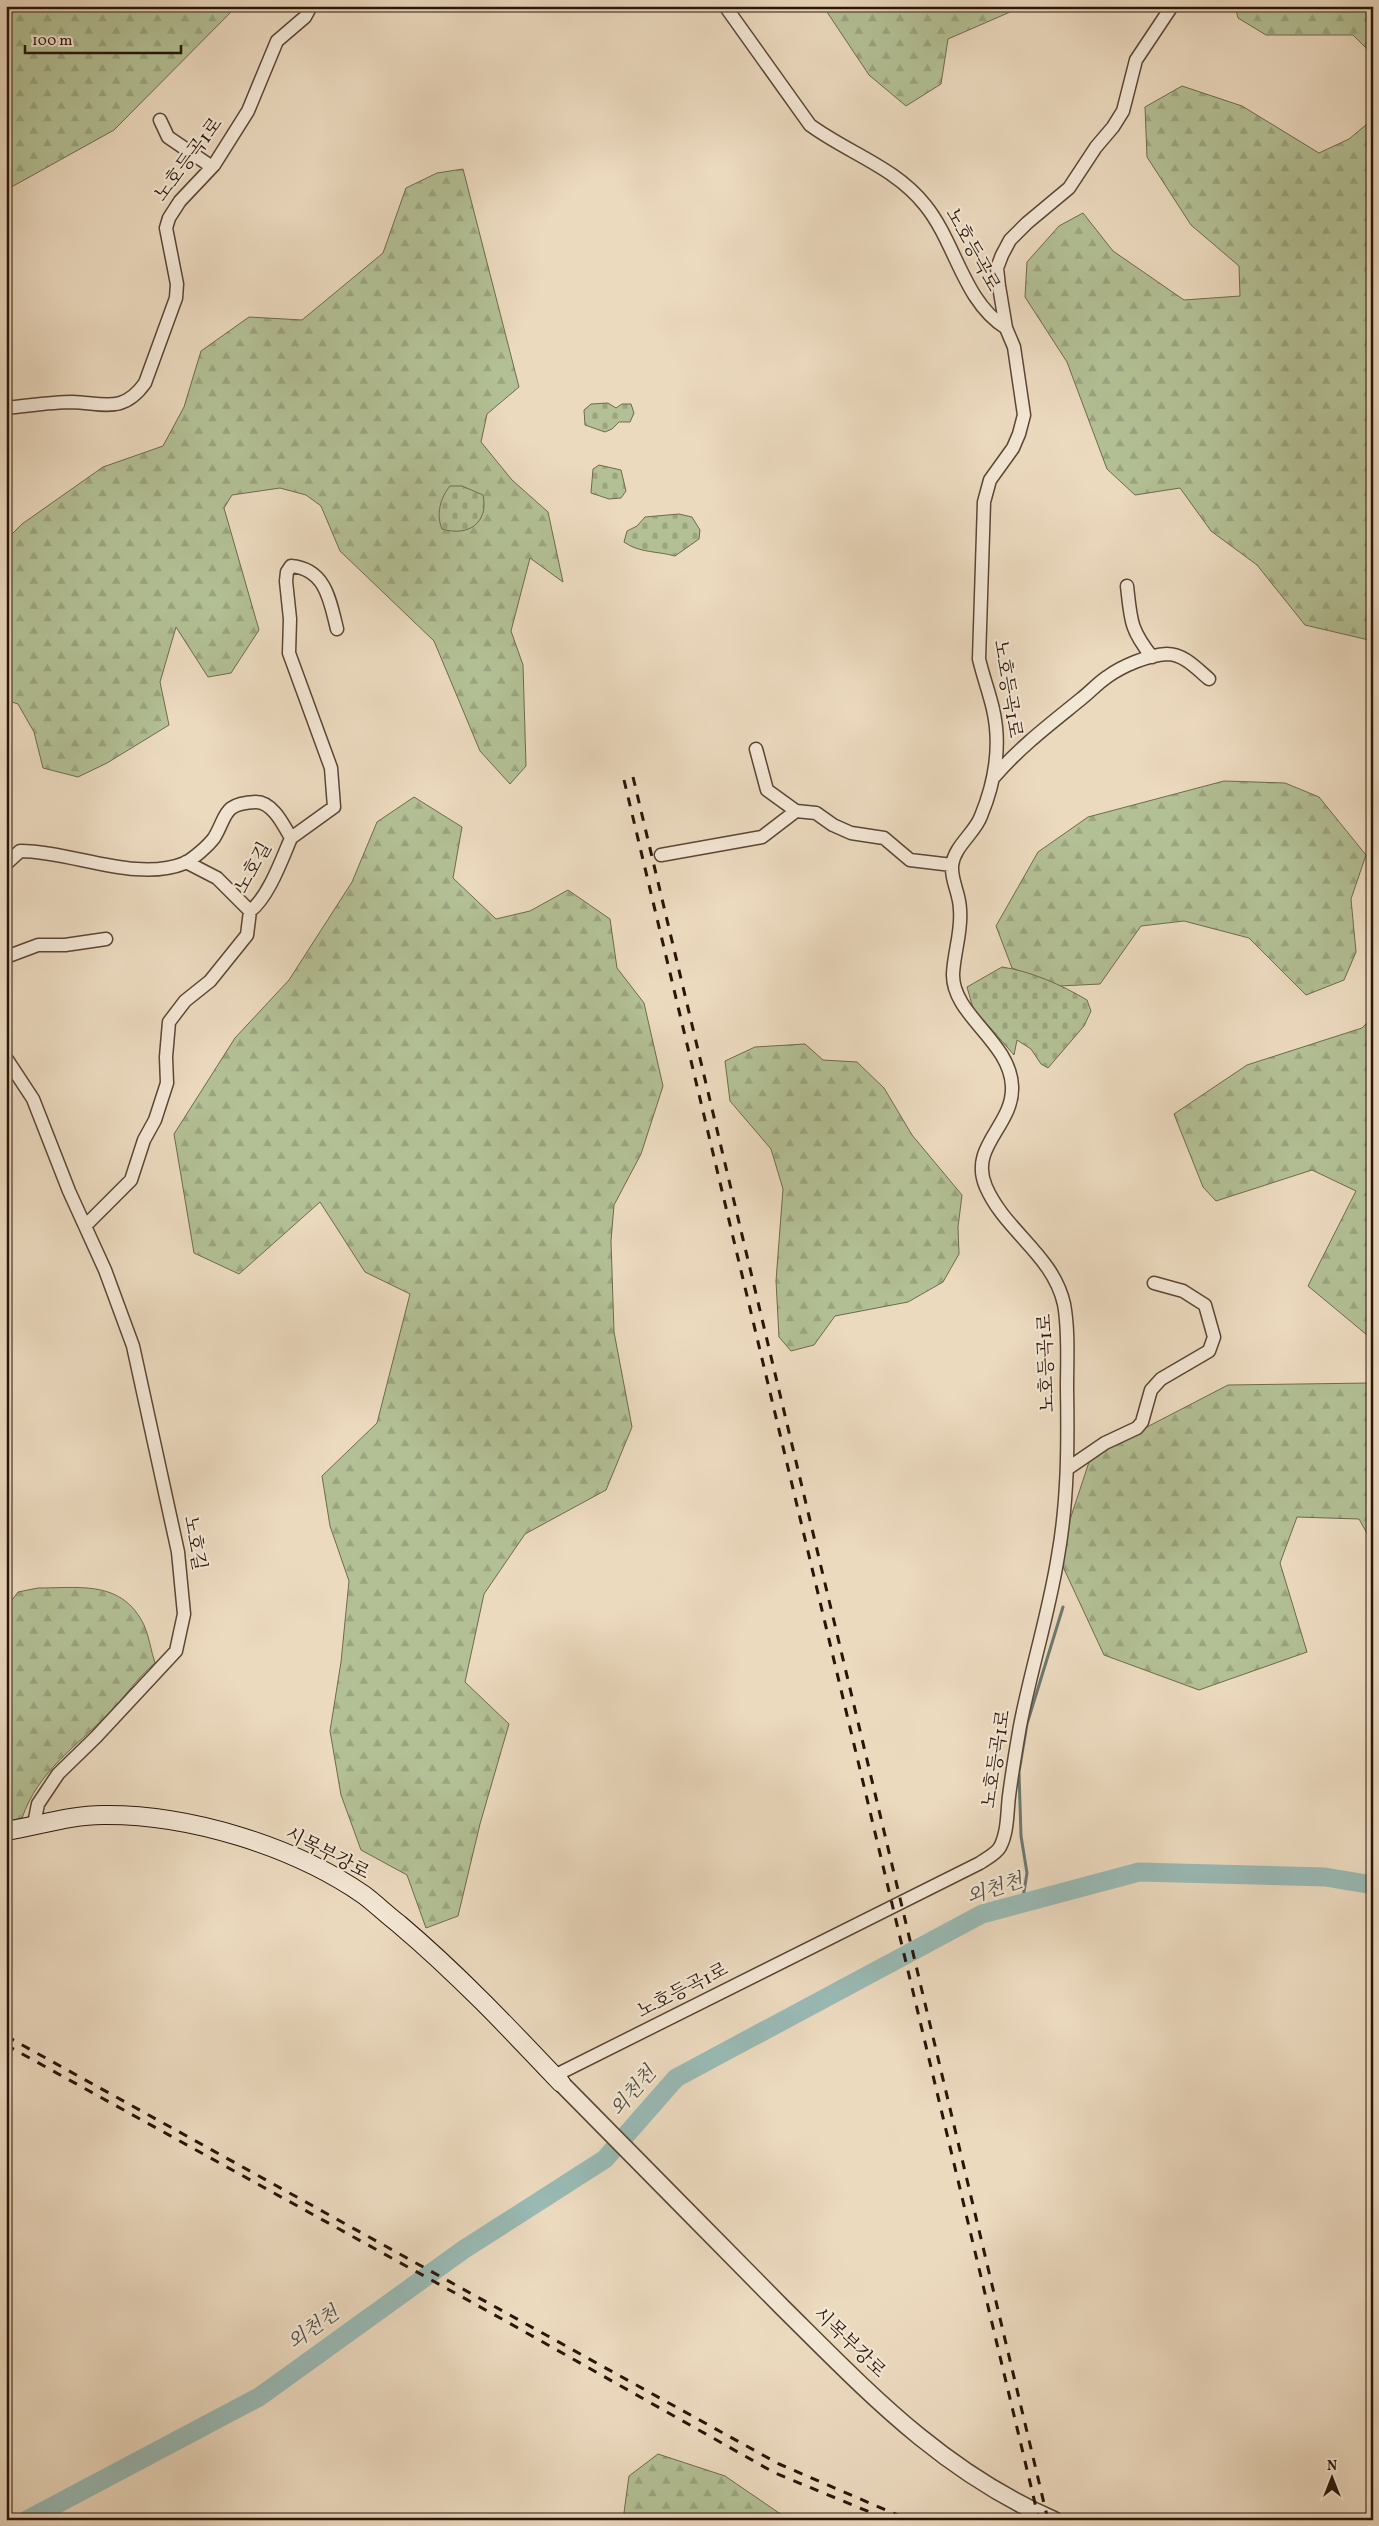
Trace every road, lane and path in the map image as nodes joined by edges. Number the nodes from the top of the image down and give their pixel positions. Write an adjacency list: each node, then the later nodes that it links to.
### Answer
1 (311, 6): 5 (street, 노호등곡1로)
2 (725, 6): 6 (street, 노호등곡로)
3 (1172, 6): 6 (street, 노호등곡로)
4 (160, 120): 5 (street)
5 (212, 167): 7 (street, 노호등곡1로)
6 (1006, 328): 13 (street, 노호등곡1로)
7 (6, 408)
8 (1126, 586): 10 (street)
9 (337, 629): 15 (street)
10 (1152, 657): 11 (street); 13 (street)
11 (1209, 679)
12 (756, 749): 14 (street)
13 (992, 779): 19 (street, 노호등곡1로)
14 (796, 811): 16 (street); 19 (street)
15 (291, 838): 17 (street, 노호길); 20 (street, 노호길)
16 (661, 855)
17 (186, 862): 18 (street, 노호길); 20 (street)
18 (6, 864)
19 (952, 865): 26 (street, 노호등곡1로)
20 (250, 911): 24 (street, 노호길)
21 (106, 940): 22 (street)
22 (6, 958)
23 (6, 1058): 24 (street, 노호길)
24 (85, 1226): 27 (street, 노호길)
25 (1154, 1283): 26 (street)
26 (1067, 1470): 29 (street, 노호등곡1로)
27 (34, 1824): 28 (main road, 시목부강로); 29 (main road, 시목부강로)
28 (6, 1831)
29 (558, 2079): 30 (street, 시목부강로)
30 (1054, 2520)

